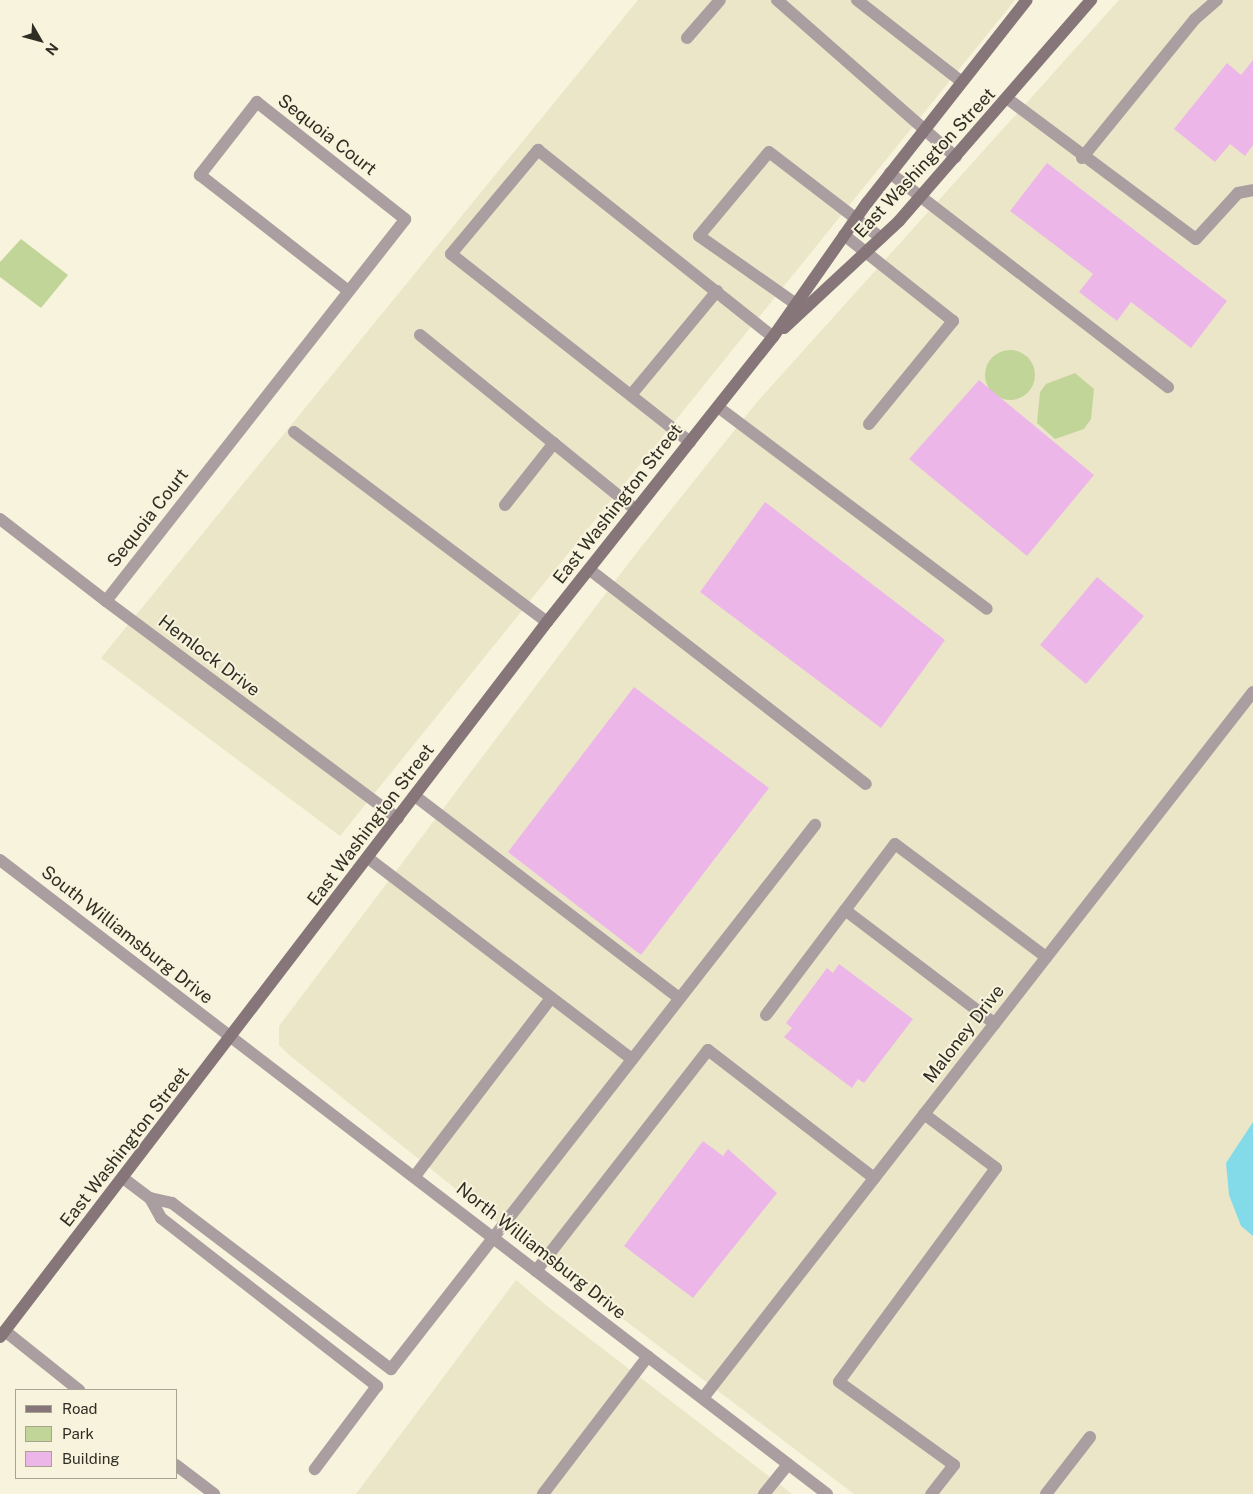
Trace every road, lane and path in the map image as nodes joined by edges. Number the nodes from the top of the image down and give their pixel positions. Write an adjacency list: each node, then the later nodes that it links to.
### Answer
1 (720, 0): 7 (street)
2 (777, 0): 10 (street)
3 (857, 0): 8 (street)
4 (1027, 0): 8 (main road, East Washington Street)
5 (1091, 0): 9 (main road, East Washington Street)
6 (1217, 0): 12 (street)
7 (687, 38)
8 (962, 82): 10 (main road, East Washington Street)
9 (1008, 99): 11 (main road, East Washington Street); 12 (street)
10 (926, 128): 11 (street); 13 (main road, East Washington Street)
11 (956, 157): 15 (main road, East Washington Street)
12 (1082, 158): 14 (street)
13 (890, 173): 15 (street); 16 (main road, East Washington Street)
14 (1253, 190)
15 (921, 196): 18 (main road, East Washington Street); 25 (street)
16 (855, 219): 17 (main road, East Washington Street); 18 (street); 22 (street)
17 (844, 235): 19 (street); 22 (main road, East Washington Street)
18 (881, 238): 19 (main road, East Washington Street)
19 (866, 253): 22 (main road, East Washington Street); 28 (street)
20 (347, 290): 20 (street, Sequoia Court); 36 (street, Sequoia Court)
21 (717, 291): 24 (street); 26 (street); 26 (street)
22 (801, 307): 24 (main road, East Washington Street)
23 (420, 335): 31 (street)
24 (773, 337): 27 (main road, East Washington Street)
25 (1168, 387)
26 (631, 395): 30 (street)
27 (718, 407): 30 (main road, East Washington Street); 37 (street)
28 (869, 424)
29 (294, 432): 38 (street)
30 (690, 442): 33 (main road, East Washington Street)
31 (554, 443): 32 (street); 33 (street)
32 (505, 505)
33 (636, 510): 35 (main road, East Washington Street)
34 (0, 519): 36 (street, Hemlock Drive)
35 (590, 570): 38 (main road, East Washington Street); 40 (street)
36 (106, 601): 42 (street, Hemlock Drive)
37 (987, 609)
38 (547, 622): 41 (main road, East Washington Street)
39 (1253, 692): 47 (street, Maloney Drive)
40 (866, 784)
41 (415, 796): 42 (main road, East Washington Street); 49 (street)
42 (398, 819): 44 (main road, East Washington Street)
43 (815, 825): 49 (street)
44 (368, 858): 48 (street); 52 (main road, East Washington Street)
45 (0, 860): 52 (street, South Williamsburg Drive)
46 (845, 910): 47 (street); 50 (street); 51 (street)
47 (1046, 957): 51 (street, Maloney Drive)
48 (551, 998): 53 (street); 55 (street)
49 (679, 998): 53 (street)
50 (766, 1015)
51 (995, 1024): 54 (street, Maloney Drive)
52 (232, 1038): 55 (street, North Williamsburg Drive); 56 (main road, East Washington Street)
53 (632, 1059): 59 (street)
54 (924, 1114): 57 (street, Maloney Drive); 73 (street)
55 (415, 1176): 59 (street, North Williamsburg Drive)
56 (123, 1178): 58 (street); 61 (main road, East Washington Street)
57 (874, 1178): 60 (street); 64 (street, Maloney Drive)
58 (150, 1198): 59 (street); 68 (street)
59 (492, 1237): 60 (street, North Williamsburg Drive)
60 (536, 1270): 62 (street, North Williamsburg Drive)
61 (2, 1334): 63 (street)
62 (648, 1356): 64 (street, North Williamsburg Drive); 70 (street)
63 (78, 1389)
64 (703, 1398): 66 (street, North Williamsburg Drive)
65 (1090, 1437): 74 (street)
66 (788, 1464): 71 (street); 72 (street, North Williamsburg Drive)
67 (178, 1467): 69 (street)
68 (315, 1469)
69 (214, 1494)
70 (543, 1494)
71 (764, 1494)
72 (826, 1494)
73 (931, 1494)
74 (1046, 1494)

